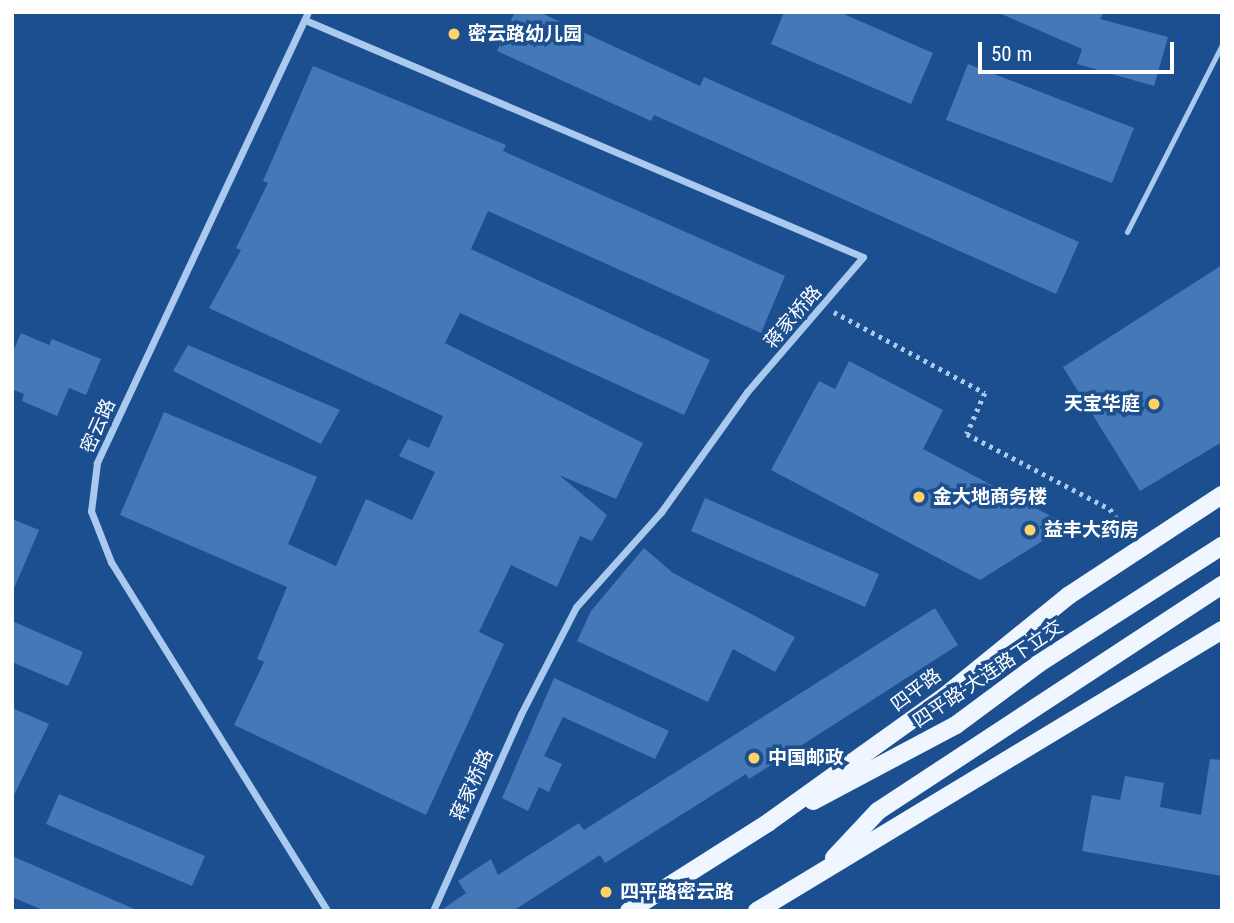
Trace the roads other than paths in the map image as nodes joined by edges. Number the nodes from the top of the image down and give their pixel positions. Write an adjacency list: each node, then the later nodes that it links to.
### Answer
1 (306, 16): 10 (street, 密云路); 11 (street, 蒋家桥路)
2 (1222, 45): 3 (lane)
3 (1127, 232)
4 (1222, 495): 8 (main road, 四平路)
5 (1222, 546): 8 (main road, 四平路-大连路下立交)
6 (1222, 585): 9 (main road)
7 (1222, 630): 9 (main road)
8 (769, 822): 12 (main road, 四平路)
9 (823, 872): 13 (main road)
10 (327, 911)
11 (433, 911)
12 (629, 911)
13 (757, 911)

